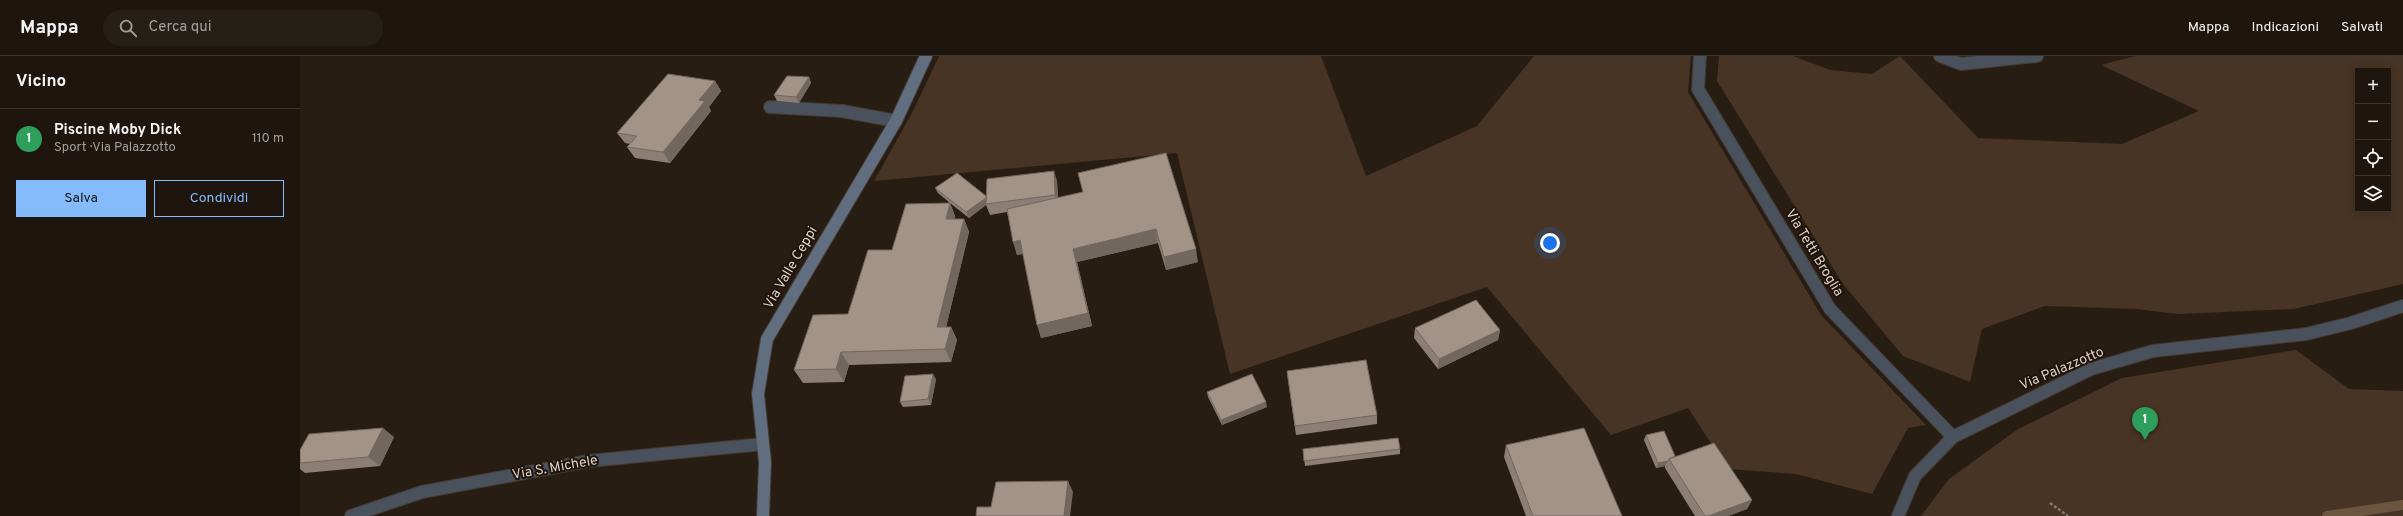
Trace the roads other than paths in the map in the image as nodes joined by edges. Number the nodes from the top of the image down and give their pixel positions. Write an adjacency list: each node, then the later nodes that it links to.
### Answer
1 (926, 56): 6 (street, Via Valle Ceppi)
2 (1700, 56): 8 (street, Via Tetti Broglia)
3 (1940, 56): 4 (street)
4 (2037, 56)
5 (770, 107): 6 (street)
6 (896, 121): 9 (street, Via Valle Ceppi)
7 (2403, 306): 8 (street, Via Palazzotto)
8 (1953, 437): 12 (street, Via Palazzotto)
9 (764, 444): 10 (street, Via S. Michele); 11 (street, Via Valle Ceppi)
10 (351, 516)
11 (763, 516)
12 (1898, 516)

